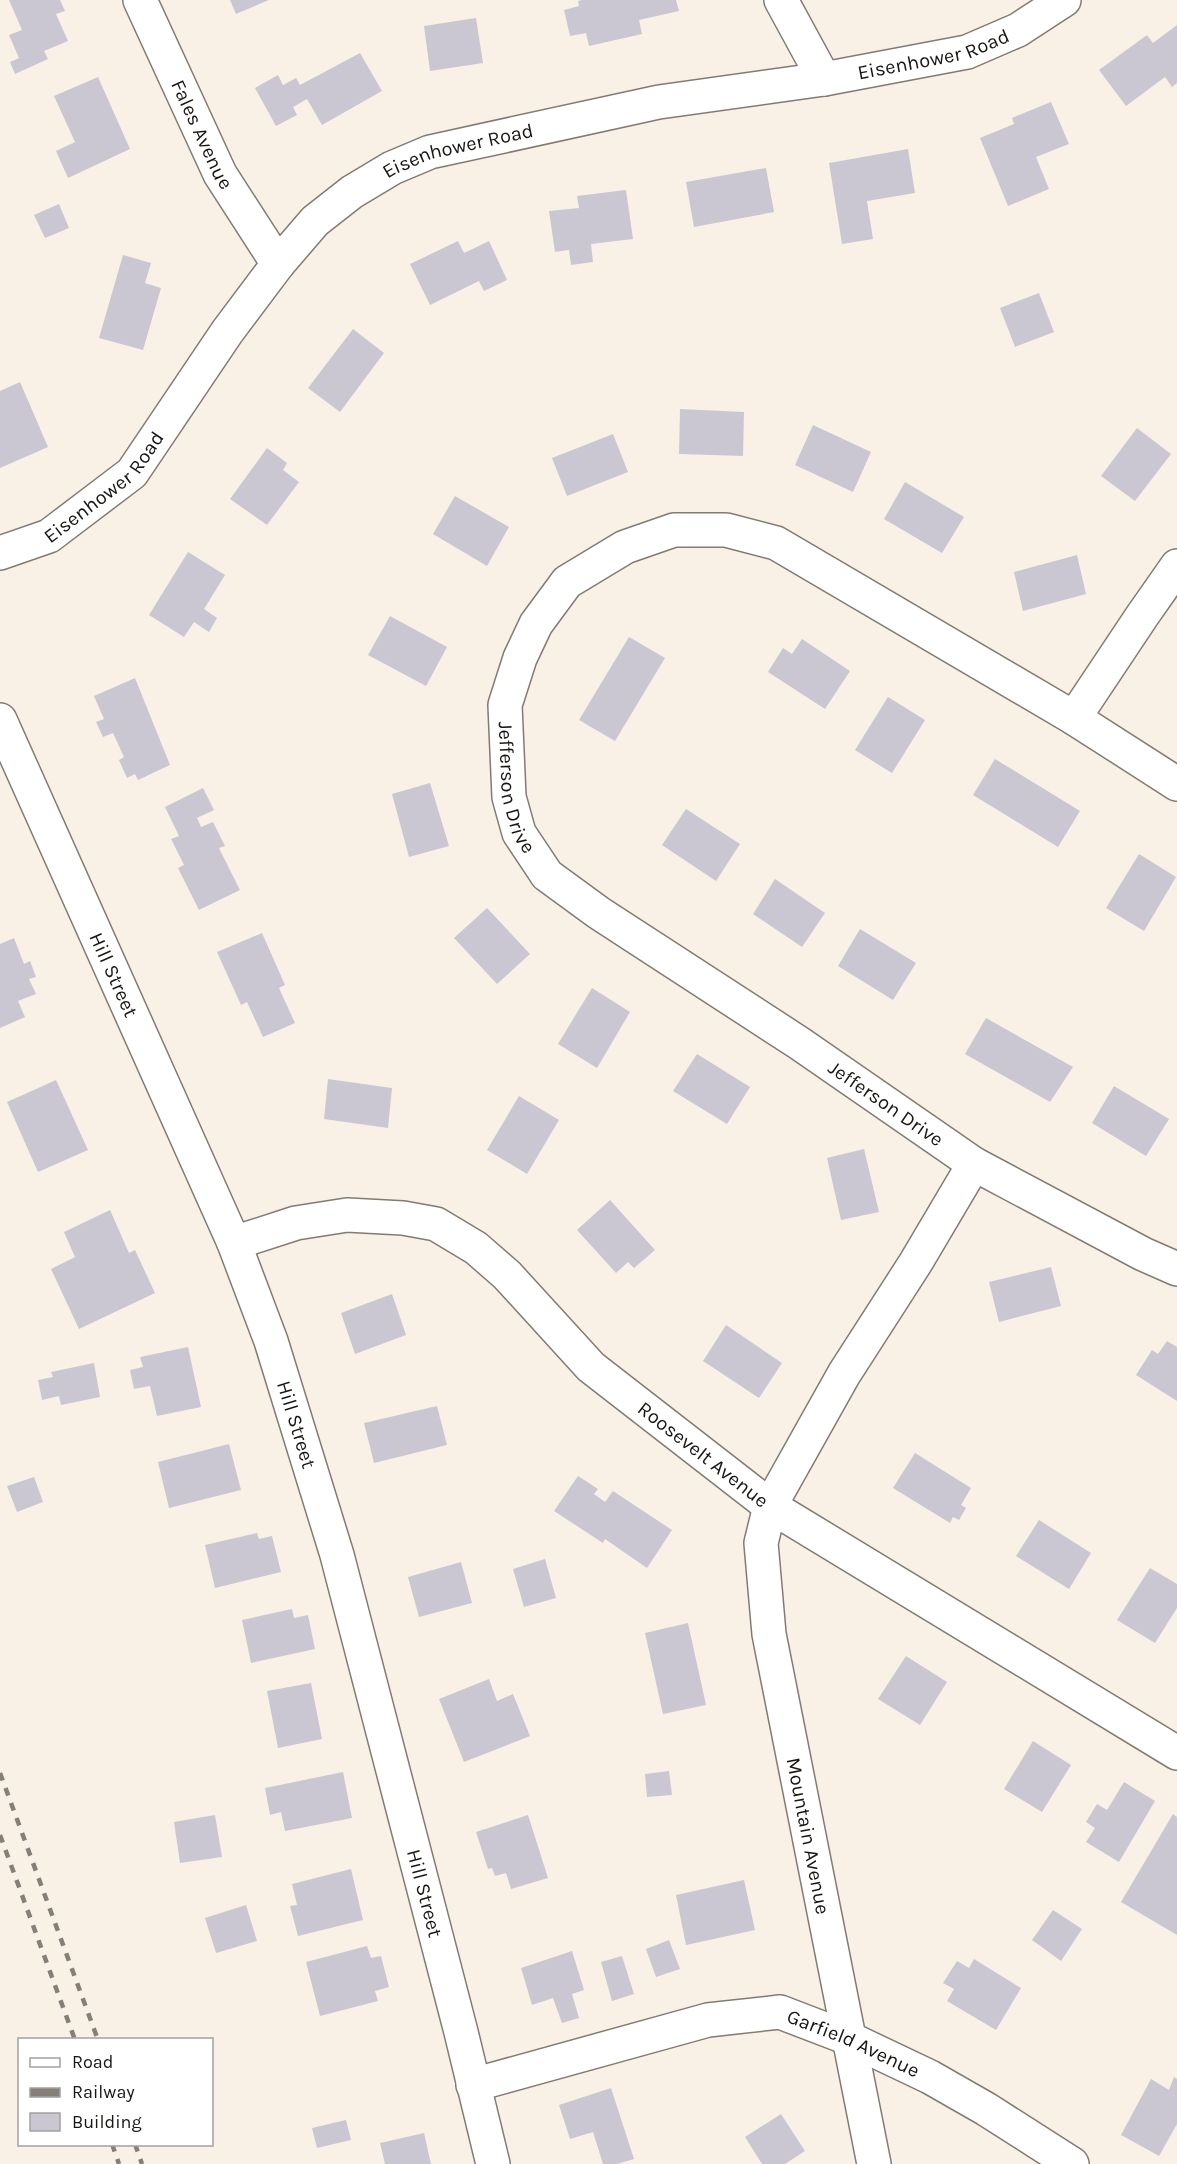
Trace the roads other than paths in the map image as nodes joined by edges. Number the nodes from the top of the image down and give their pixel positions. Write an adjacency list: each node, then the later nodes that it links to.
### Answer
1 (140, 0): 5 (street, Fales Avenue)
2 (781, 0): 4 (street)
3 (1064, 0): 4 (street, Eisenhower Road)
4 (824, 79): 5 (street, Eisenhower Road)
5 (278, 264): 6 (street, Eisenhower Road)
6 (0, 553)
7 (1177, 566): 8 (street)
8 (1074, 717): 10 (street, Jefferson Drive); 11 (street, Jefferson Drive)
9 (0, 720): 12 (street, Hill Street)
10 (1177, 784)
11 (974, 1164): 13 (street, Jefferson Drive); 14 (street)
12 (234, 1243): 14 (street, Roosevelt Avenue); 17 (street, Hill Street)
13 (1177, 1269)
14 (770, 1506): 15 (street, Roosevelt Avenue); 16 (street, Mountain Avenue)
15 (1177, 1753)
16 (848, 2038): 17 (street, Garfield Avenue); 19 (street, Mountain Avenue); 20 (street, Garfield Avenue)
17 (473, 2085): 18 (street, Hill Street)
18 (493, 2164)
19 (874, 2164)
20 (1072, 2164)

